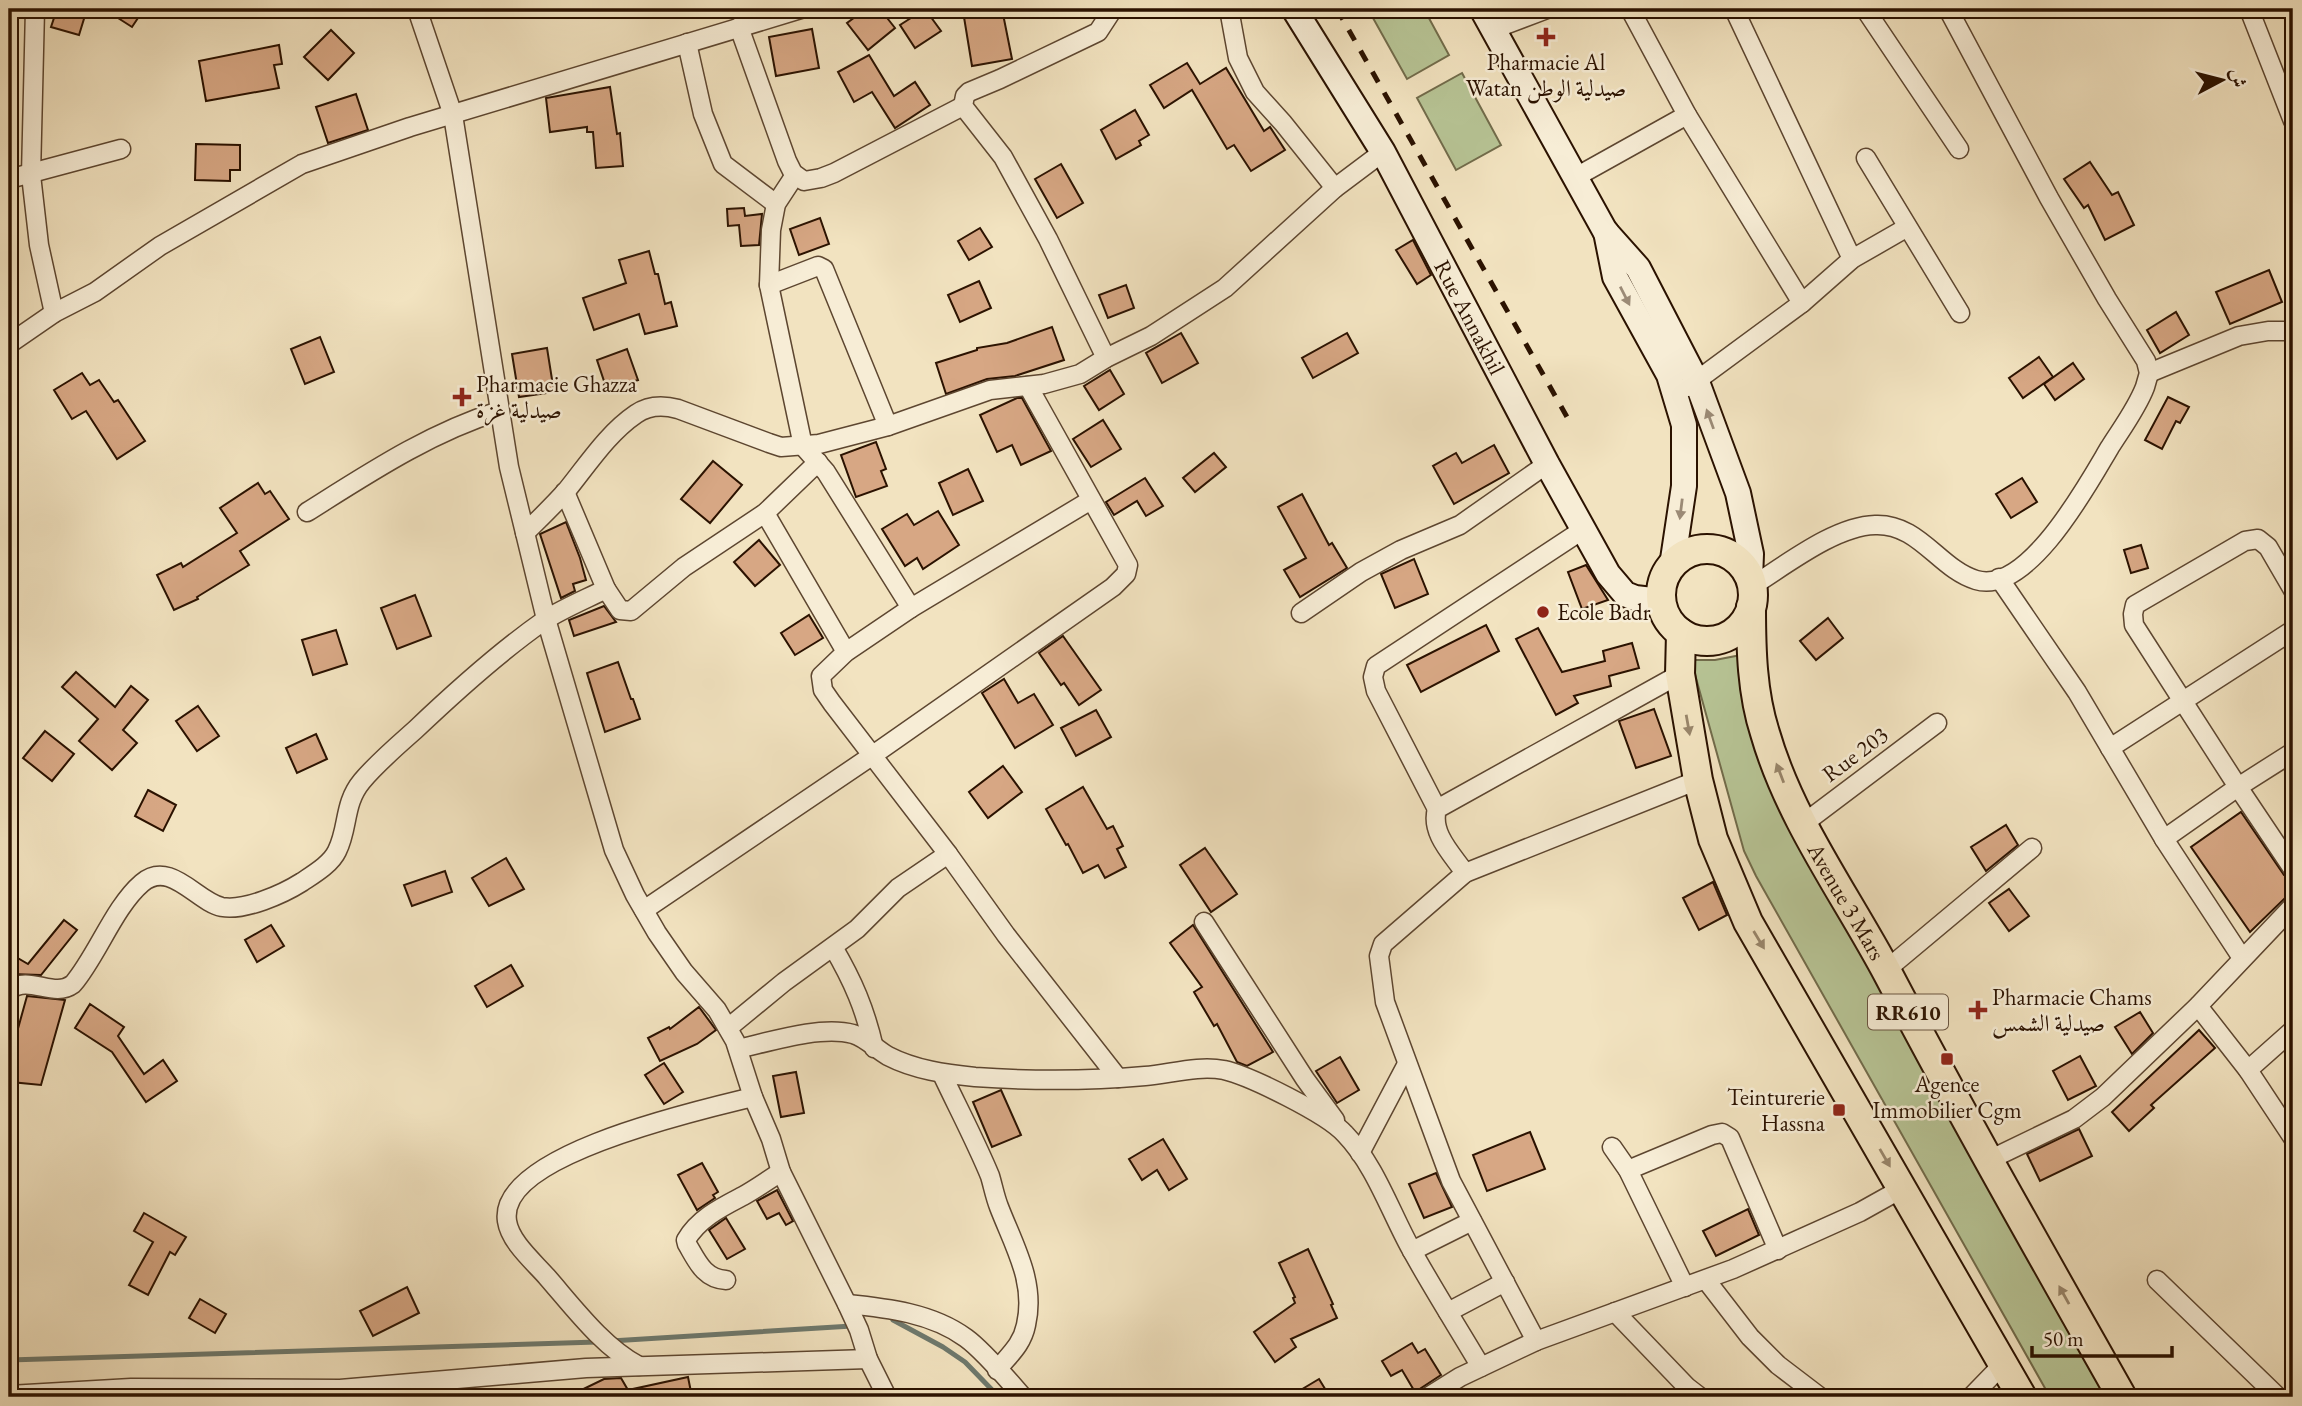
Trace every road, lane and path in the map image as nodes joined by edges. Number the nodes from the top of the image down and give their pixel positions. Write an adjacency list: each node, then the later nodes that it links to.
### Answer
1 (36, 9): 24 (street)
2 (417, 9): 17 (street)
3 (801, 9): 14 (street)
4 (1112, 9): 16 (street)
5 (1228, 9): 28 (street)
6 (1294, 9): 22 (main road, Rue Annakhil)
7 (1546, 9): 13 (street)
8 (1630, 9): 18 (street)
9 (1734, 9): 31 (street)
10 (1866, 9): 21 (street)
11 (1948, 9): 39 (street)
12 (2249, 9): 19 (street)
13 (1488, 19): 26 (main road, RR610)
14 (739, 27): 15 (street); 25 (street)
15 (687, 43): 17 (street); 29 (street)
16 (963, 106): 25 (street); 38 (street)
17 (453, 115): 34 (street); 42 (street)
18 (1687, 115): 26 (street); 33 (street)
19 (2293, 121)
20 (121, 149): 24 (street)
21 (1959, 149)
22 (1383, 152): 28 (street); 46 (main road, Rue Annakhil)
23 (1866, 158): 30 (street)
24 (31, 175): 27 (street); 34 (street)
25 (795, 175): 29 (street)
26 (1574, 178): 41 (main road, RR610)
27 (9, 179)
28 (1335, 188): 38 (street)
29 (776, 204): 32 (street)
30 (1906, 228): 31 (street); 35 (street)
31 (1852, 259): 33 (street)
32 (769, 285): 43 (street); 44 (street)
33 (1802, 303): 41 (street)
34 (54, 313): 37 (street)
35 (1960, 313)
36 (2293, 331): 39 (street)
37 (9, 344)
38 (1106, 358): 40 (street)
39 (2149, 373): 54 (street)
40 (1028, 386): 43 (street); 48 (street)
41 (1686, 388): 53 (main road, RR610, one-way to 53); 57 (main road, RR610, one-way to 41)
42 (499, 411): 49 (street); 52 (street)
43 (888, 426): 44 (street)
44 (803, 446): 45 (street); 47 (street)
45 (818, 462): 50 (street); 59 (street)
46 (1547, 464): 51 (main road, Rue Annakhil); 60 (street)
47 (565, 492): 52 (street); 55 (street)
48 (1091, 500): 59 (street); 70 (street)
49 (307, 512)
50 (765, 513): 55 (street); 64 (street)
51 (1584, 529): 58 (main road, Rue Annakhil); 73 (street)
52 (524, 533): 61 (street)
53 (1672, 566): 57 (main road); 58 (main road, RR610)
54 (1999, 578): 57 (street); 68 (street)
55 (606, 589): 61 (street)
56 (2293, 590): 66 (street)
57 (1751, 591): 63 (main road); 74 (main road, Avenue 3 Mars / RR610, one-way to 57)
58 (1661, 601): 63 (main road)
59 (911, 608): 64 (street)
60 (1301, 613)
61 (547, 620): 81 (street); 86 (street)
62 (2293, 630): 66 (street)
63 (1681, 633): 65 (main road)
64 (846, 652): 70 (street)
65 (1680, 674): 71 (main road, one-way to 71); 73 (street)
66 (2183, 701): 68 (street); 72 (street)
67 (1937, 723): 74 (street, Rue 203)
68 (2110, 748): 75 (street)
69 (2293, 752): 72 (street)
70 (873, 755): 77 (street); 81 (street)
71 (1698, 780): 79 (street); 104 (main road, one-way to 104)
72 (2238, 787): 75 (street); 78 (street)
73 (1437, 809): 79 (street)
74 (1803, 824): 85 (main road, Avenue 3 Mars / RR610)
75 (2164, 839): 84 (street)
76 (2032, 848): 85 (street)
77 (948, 854): 83 (street); 95 (street)
78 (2293, 869)
79 (1465, 873): 92 (street)
80 (2293, 906): 84 (street)
81 (644, 910): 88 (street)
82 (1204, 922): 97 (street)
83 (833, 947): 88 (street); 90 (street)
84 (2242, 958): 87 (street)
85 (1886, 970): 101 (main road, Avenue 3 Mars / RR610)
86 (9, 990)
87 (2198, 1006): 93 (street); 101 (street)
88 (728, 1028): 91 (street)
89 (2293, 1030): 93 (street)
90 (874, 1048): 91 (street); 94 (street)
91 (738, 1049): 96 (street)
92 (1408, 1064): 100 (street); 105 (street)
93 (2248, 1070): 98 (street)
94 (942, 1074): 95 (street); 121 (street)
95 (1118, 1078): 97 (street)
96 (753, 1097): 103 (street); 119 (street)
97 (1345, 1133): 100 (street)
98 (2293, 1138)
99 (1612, 1147): 102 (street)
100 (1360, 1153): 107 (street)
101 (1989, 1160): 130 (main road, Avenue 3 Mars / RR610, one-way to 101)
102 (1628, 1170): 106 (street); 112 (street)
103 (781, 1172): 108 (street); 113 (street)
104 (1903, 1188): 106 (street); 118 (main road)
105 (1472, 1221): 107 (street); 111 (street)
106 (1778, 1250): 109 (street)
107 (1412, 1251): 114 (street)
108 (726, 1280)
109 (1706, 1280): 112 (street); 127 (street)
110 (2157, 1280): 131 (street)
111 (1505, 1282): 114 (street); 116 (street)
112 (1685, 1287): 115 (street)
113 (847, 1304): 117 (street); 121 (street)
114 (1448, 1312): 120 (street)
115 (1615, 1312): 116 (street); 126 (street)
116 (1536, 1341): 120 (street)
117 (868, 1359): 119 (street); 123 (street)
118 (2003, 1364): 128 (street); 129 (main road)
119 (639, 1366): 122 (street)
120 (1481, 1367): 125 (street)
121 (998, 1370): 124 (street)
122 (9, 1395)
123 (887, 1397)
124 (1023, 1397)
125 (1427, 1397)
126 (1700, 1397)
127 (1820, 1397)
128 (1971, 1397)
129 (2022, 1397)
130 (2122, 1397)
131 (2278, 1397)

